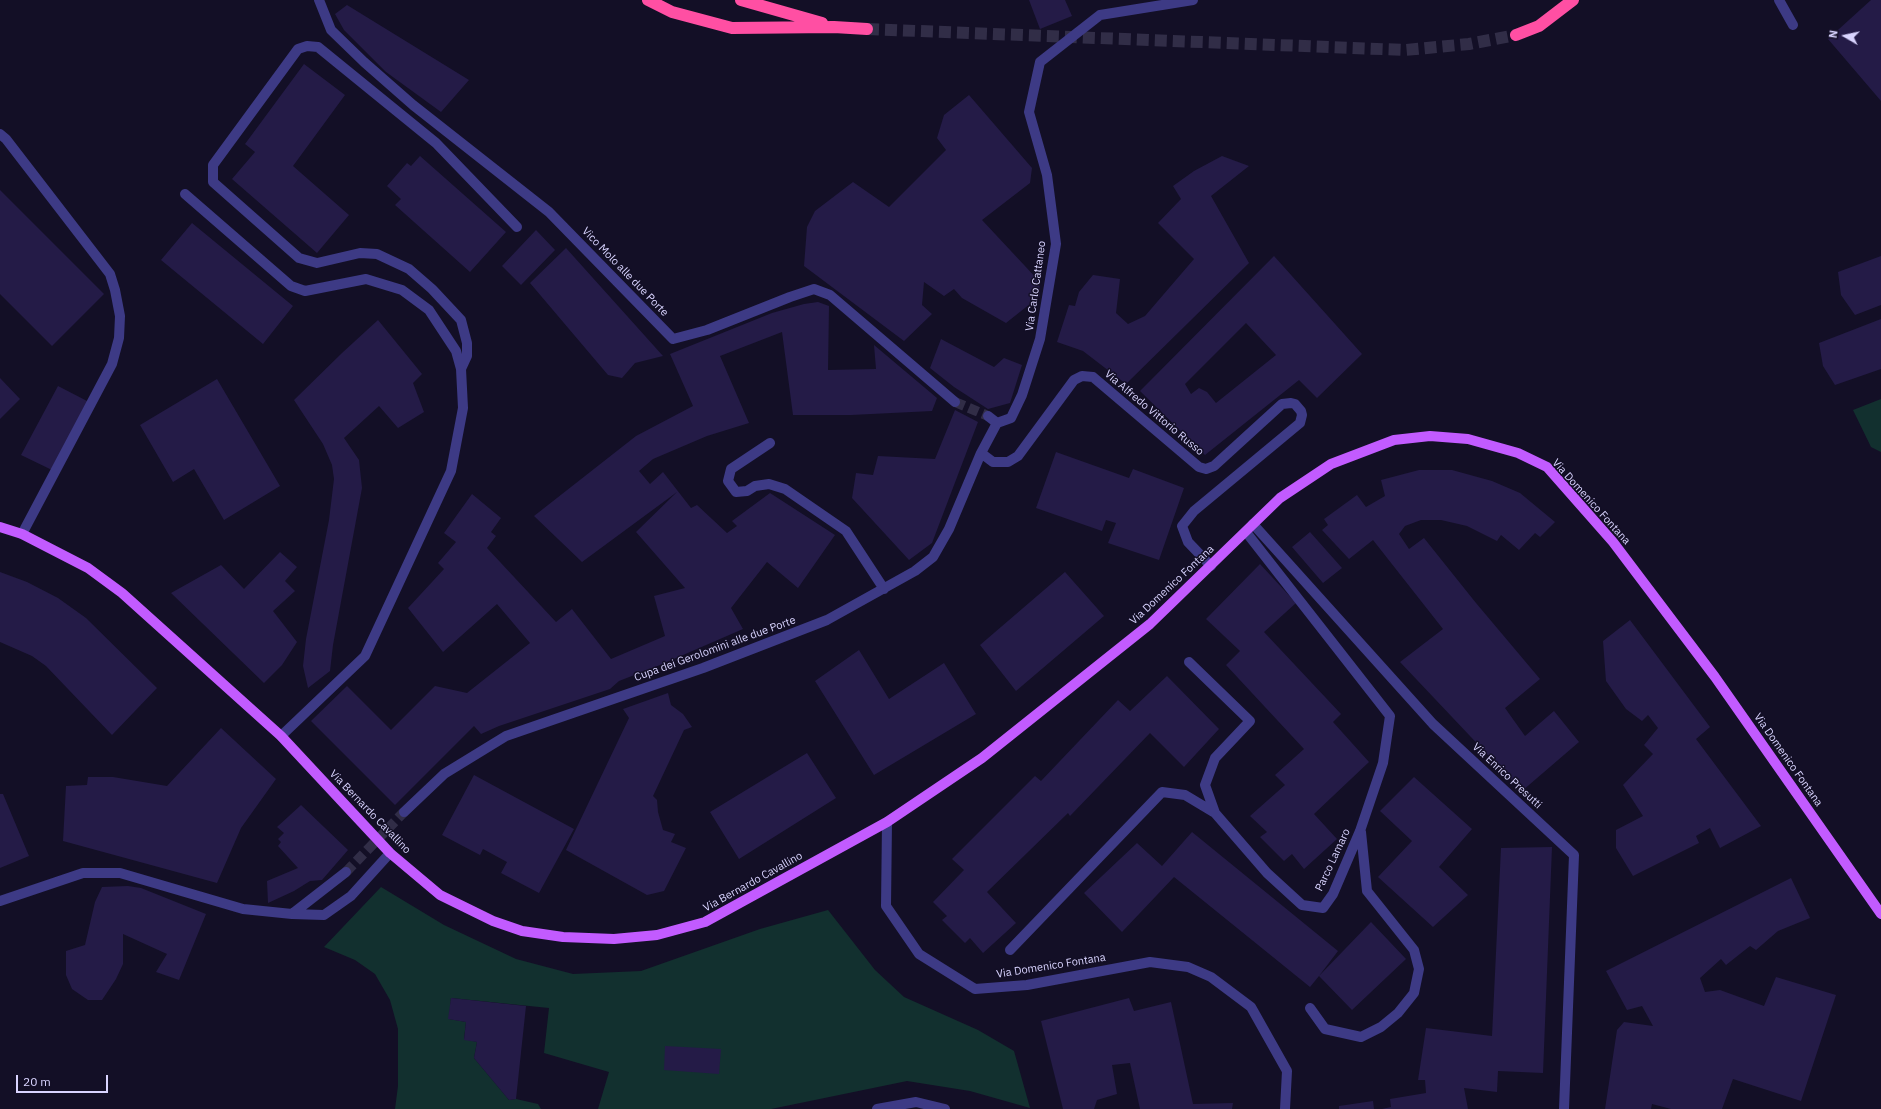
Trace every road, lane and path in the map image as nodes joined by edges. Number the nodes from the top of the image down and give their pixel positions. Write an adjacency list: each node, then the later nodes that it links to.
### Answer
1 (319, 0): 15 (street, Vico Molo alle due Porte)
2 (648, 0): 8 (highway)
3 (741, 0): 8 (highway)
4 (1193, 0): 17 (street, Via Carlo Cattaneo)
5 (1573, 0): 10 (highway)
6 (1778, 0): 7 (street)
7 (1793, 25)
8 (834, 27): 9 (highway)
9 (867, 29)
10 (1516, 35)
11 (0, 134): 23 (street)
12 (185, 194): 14 (street)
13 (517, 227): 14 (street)
14 (461, 370): 27 (street)
15 (955, 402)
16 (988, 416): 17 (street)
17 (997, 423): 19 (street)
18 (770, 444): 25 (street)
19 (981, 454): 24 (street, Via Alfredo Vittorio Russo); 25 (street, Cupa dei Gerolomini alle due Porte)
20 (1253, 524): 22 (main road, Via Domenico Fontana); 36 (main road, Via Domenico Fontana); 42 (street, Via Enrico Presutti)
21 (0, 527): 23 (main road, Via Bernardo Cavallino)
22 (1246, 532): 24 (main road, Via Domenico Fontana); 31 (street, Parco Lamaro)
23 (22, 534): 27 (main road, Via Bernardo Cavallino)
24 (1211, 566): 30 (main road, Via Domenico Fontana)
25 (884, 589): 28 (street, Cupa dei Gerolomini alle due Porte)
26 (1189, 662): 29 (street, Parco Lamaro)
27 (282, 736): 32 (main road, Via Bernardo Cavallino)
28 (404, 812)
29 (1215, 813): 31 (street, Parco Lamaro); 37 (street)
30 (887, 822): 32 (main road, Via Bernardo Cavallino); 41 (street, Via Domenico Fontana)
31 (1360, 830): 38 (street)
32 (390, 852): 35 (street)
33 (346, 872): 35 (street)
34 (0, 901): 35 (street)
35 (292, 914)
36 (1881, 914)
37 (1010, 950)
38 (1310, 1008)
39 (877, 1109): 40 (street)
40 (945, 1109)
41 (1285, 1109)
42 (1564, 1109)

